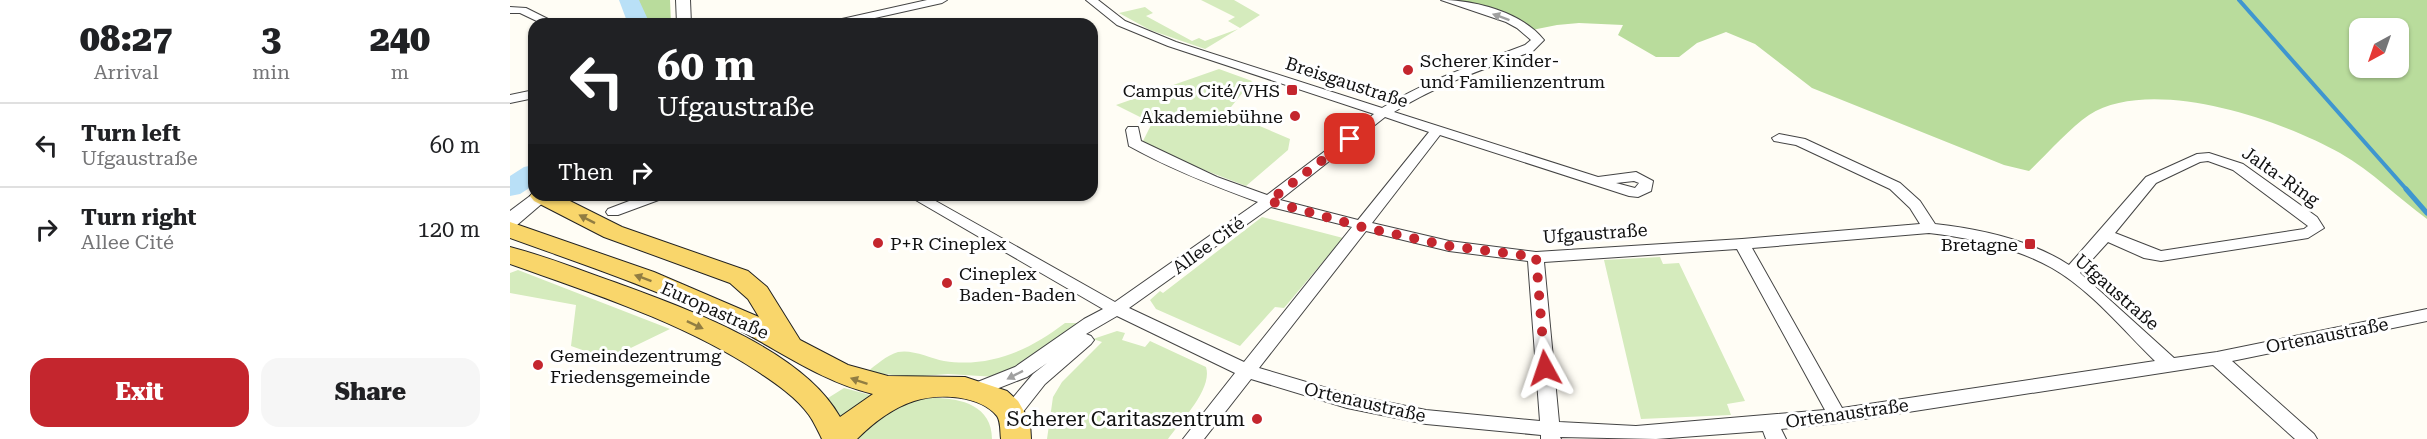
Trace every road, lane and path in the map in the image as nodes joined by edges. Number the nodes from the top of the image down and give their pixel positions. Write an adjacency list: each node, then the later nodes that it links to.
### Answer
1 (683, 0): 7 (street)
2 (942, 0): 8 (street)
3 (1091, 0): 11 (street, Breisgaustraße)
4 (1446, 0): 11 (street, Allee Cité, one-way to 4)
5 (510, 10): 6 (street)
6 (539, 18)
7 (684, 18)
8 (860, 18)
9 (528, 95): 10 (street)
10 (510, 99)
11 (1383, 113): 13 (street, Breisgaustraße); 20 (street, Allee Cité)
12 (1133, 130): 20 (street, Ufgaustraße)
13 (1437, 130): 15 (street, Breisgaustraße); 23 (street)
14 (1779, 138): 24 (street)
15 (1600, 181)
16 (534, 201): 22 (street)
17 (554, 201): 33 (main road, one-way to 17)
18 (643, 201): 21 (street)
19 (925, 201): 31 (street, Ortenaustraße)
20 (1269, 201): 23 (street, Ufgaustraße); 31 (street, Allee Cité)
21 (614, 212)
22 (510, 220)
23 (1362, 227): 29 (street, Ufgaustraße); 36 (street)
24 (1929, 228): 27 (street, Ufgaustraße); 30 (street, Ufgaustraße)
25 (510, 230): 28 (main road, Europastraße)
26 (2106, 235): 26 (street, Jalta-Ring); 30 (street, Jalta-Ring)
27 (1742, 244): 29 (street, Ufgaustraße); 39 (street)
28 (524, 252): 33 (main road, Europastraße, one-way to 28); 43 (main road, Europastraße, one-way to 43)
29 (1536, 257): 42 (street)
30 (2071, 273): 35 (street, Ufgaustraße)
31 (1118, 309): 36 (street, Ortenaustraße); 38 (street, Allee Cité, one-way to 38); 40 (street, Allee Cité)
32 (2427, 315): 34 (street, Ortenaustraße)
33 (791, 347): 37 (main road, Europastraße, one-way to 33)
34 (2217, 357): 35 (street, Ortenaustraße); 45 (street)
35 (2170, 365): 39 (street, Ortenaustraße)
36 (1246, 371): 42 (street, Ortenaustraße); 44 (street)
37 (916, 389): 38 (main road, Europastraße); 43 (main road)
38 (976, 390): 40 (main road)
39 (1837, 416): 41 (street, Ortenaustraße)
40 (1014, 426)
41 (1772, 431): 42 (street, Ortenaustraße)
42 (1550, 434)
43 (838, 439)
44 (1193, 439)
45 (2307, 439)

